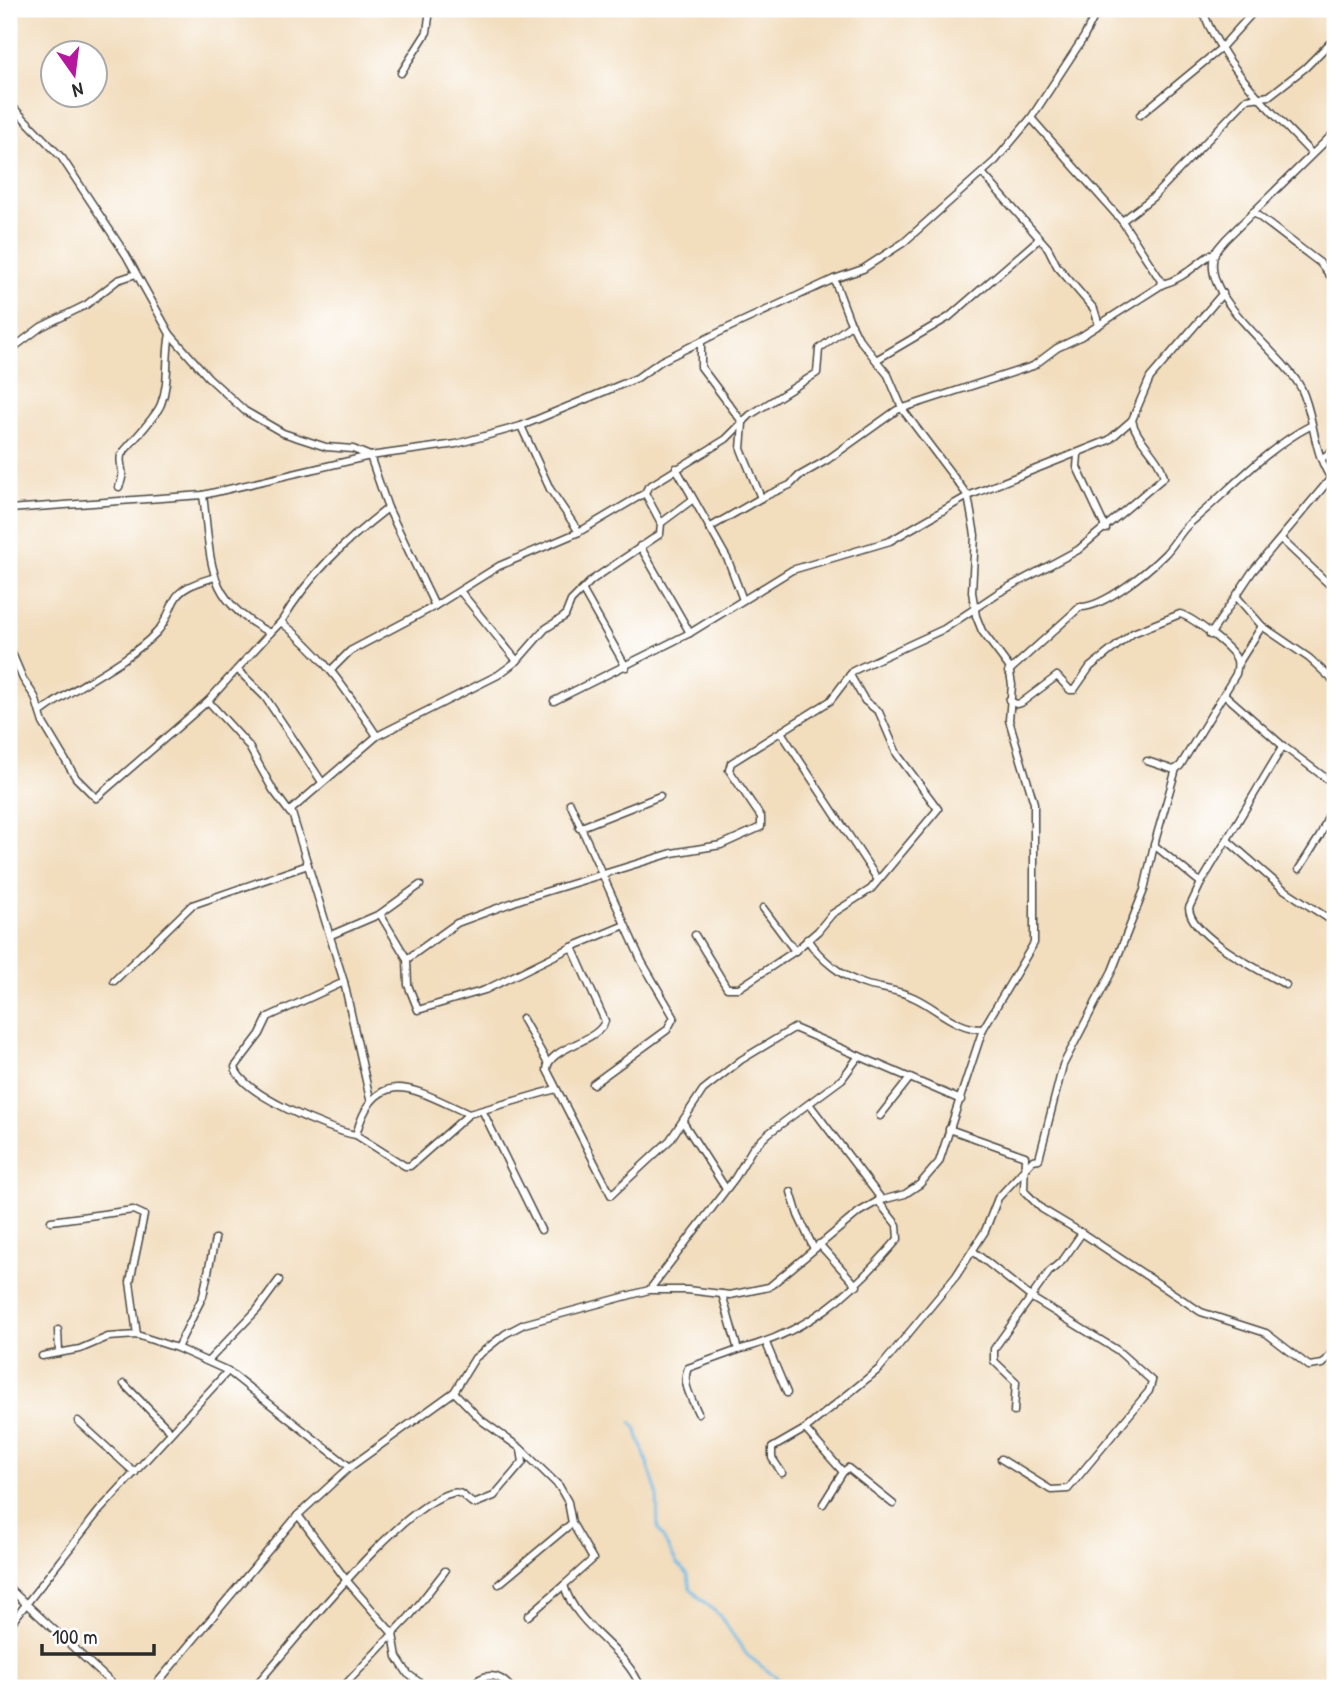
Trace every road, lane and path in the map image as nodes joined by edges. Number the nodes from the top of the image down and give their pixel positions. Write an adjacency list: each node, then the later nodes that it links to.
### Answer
1 (430, 9): 7 (street)
2 (1098, 9): 11 (street)
3 (1202, 9): 6 (street)
4 (1256, 9): 6 (street)
5 (1335, 38): 8 (street)
6 (1220, 49): 8 (street); 10 (street)
7 (401, 73)
8 (1259, 96): 13 (street); 16 (street)
9 (9, 103): 19 (street)
10 (1140, 115)
11 (1031, 118): 14 (street); 16 (street)
12 (1335, 132): 13 (street)
13 (1312, 154): 15 (street)
14 (983, 174): 17 (street); 20 (street)
15 (1253, 212): 18 (street); 21 (street)
16 (1122, 221): 22 (street)
17 (1039, 239): 25 (street); 29 (street)
18 (1215, 252): 22 (street); 23 (street)
19 (136, 274): 26 (street); 28 (street)
20 (834, 279): 24 (street); 27 (street)
21 (1335, 282)
22 (1163, 284): 25 (street)
23 (1223, 293): 31 (street); 34 (street)
24 (852, 324): 29 (street); 32 (street)
25 (1099, 325): 30 (street)
26 (170, 334): 37 (street); 41 (street)
27 (701, 342): 32 (street); 33 (street)
28 (9, 351)
29 (876, 360): 30 (street)
30 (902, 408): 44 (street); 45 (street)
31 (1132, 419): 36 (street); 51 (street)
32 (743, 423): 39 (street); 45 (street)
33 (521, 426): 37 (street); 52 (street)
34 (1310, 426): 38 (street); 74 (street)
35 (1335, 449): 38 (street)
36 (1078, 455): 44 (street); 51 (street)
37 (370, 456): 43 (street); 47 (street)
38 (1321, 458): 40 (street)
39 (676, 468): 42 (street); 46 (street)
40 (1333, 481): 53 (street)
41 (118, 487)
42 (645, 493): 49 (street); 52 (street)
43 (203, 495): 48 (street); 55 (street)
44 (968, 496): 60 (street); 62 (street)
45 (761, 498): 50 (street)
46 (692, 500): 49 (street); 50 (street)
47 (388, 508): 61 (street); 63 (street)
48 (9, 509)
49 (661, 523): 54 (street)
50 (709, 528): 60 (street)
51 (1106, 529): 62 (street)
52 (579, 532): 57 (street)
53 (1281, 539): 56 (street); 59 (street)
54 (640, 546): 58 (street); 66 (street)
55 (215, 578): 65 (street); 81 (street)
56 (1335, 590)
57 (460, 591): 61 (street); 69 (street)
58 (583, 591): 69 (street); 71 (street)
59 (1236, 596): 64 (street); 67 (street)
60 (743, 600): 66 (street)
61 (435, 606): 72 (street)
62 (975, 609): 74 (street); 75 (street)
63 (281, 622): 65 (street); 72 (street)
64 (1262, 626): 70 (street); 76 (street)
65 (270, 633): 73 (street)
66 (690, 633): 71 (street)
67 (1210, 635): 70 (street); 78 (street)
68 (9, 646): 81 (street)
69 (517, 661): 83 (street)
70 (1238, 664): 77 (street)
71 (626, 667): 80 (street)
72 (332, 669): 83 (street)
73 (238, 670): 79 (street); 87 (street)
74 (1008, 672): 78 (street)
75 (850, 675): 82 (street); 99 (street)
76 (1335, 682)
77 (1225, 695): 84 (street); 86 (street)
78 (1009, 700): 116 (street)
79 (208, 701): 81 (street); 92 (street)
80 (554, 701)
81 (40, 713)
82 (781, 732): 98 (street); 99 (street)
83 (377, 736): 87 (street)
84 (1283, 746): 88 (street); 94 (street)
85 (1147, 761): 86 (street)
86 (1176, 769): 95 (street)
87 (322, 782): 92 (street)
88 (1335, 785)
89 (660, 796): 93 (street)
90 (1335, 800): 97 (street)
91 (570, 803): 93 (street)
92 (290, 813): 96 (street)
93 (579, 828): 98 (street)
94 (1227, 840): 100 (street); 104 (street)
95 (1154, 845): 100 (street); 131 (street)
96 (308, 865): 106 (street); 112 (street)
97 (1299, 869)
98 (603, 872): 105 (street); 111 (street)
99 (878, 880): 108 (street)
100 (1201, 883): 114 (street)
101 (420, 885): 103 (street)
102 (763, 908): 110 (street)
103 (380, 914): 106 (street); 111 (street)
104 (1335, 923)
105 (625, 925): 109 (street); 120 (street)
106 (331, 935): 113 (street)
107 (695, 935): 110 (street)
108 (807, 939): 110 (street); 116 (street)
109 (572, 947): 111 (street); 118 (street)
110 (795, 951)
111 (407, 959)
112 (114, 981)
113 (344, 982): 122 (street); 130 (street)
114 (1286, 985)
115 (522, 1018): 118 (street)
116 (983, 1029): 123 (street)
117 (859, 1056): 119 (street); 124 (street); 128 (street)
118 (547, 1062): 121 (street)
119 (910, 1079): 123 (street); 127 (street)
120 (593, 1084)
121 (556, 1089): 125 (street); 128 (street)
122 (370, 1099): 126 (street); 130 (street)
123 (961, 1100): 129 (street)
124 (810, 1105): 133 (street); 135 (street)
125 (483, 1112): 126 (street); 137 (street)
126 (469, 1114): 130 (street)
127 (880, 1116)
128 (683, 1122): 133 (street)
129 (949, 1129): 131 (street); 135 (street)
130 (356, 1135)
131 (1030, 1159): 132 (street)
132 (1026, 1170): 138 (street); 141 (street)
133 (726, 1189): 144 (street)
134 (791, 1192): 140 (street)
135 (880, 1200): 140 (street); 143 (street)
136 (51, 1221): 148 (street)
137 (541, 1230)
138 (1082, 1233): 146 (street); 151 (street)
139 (215, 1239): 150 (street)
140 (817, 1247): 143 (street); 145 (street)
141 (973, 1251): 146 (street); 163 (street)
142 (279, 1280): 155 (street)
143 (857, 1286): 149 (street)
144 (649, 1290): 145 (street); 158 (street)
145 (722, 1294): 152 (street)
146 (1032, 1298): 160 (street); 166 (street)
147 (58, 1330): 153 (street)
148 (137, 1335): 150 (street); 153 (street)
149 (766, 1343): 152 (street); 159 (street)
150 (177, 1348): 155 (street)
151 (1335, 1349)
152 (738, 1350): 161 (street)
153 (60, 1353): 154 (street)
154 (42, 1356)
155 (209, 1360): 156 (street)
156 (228, 1371): 164 (street); 167 (street)
157 (124, 1384): 164 (street)
158 (454, 1392): 165 (street); 167 (street)
159 (788, 1393)
160 (1014, 1412)
161 (698, 1413)
162 (78, 1421): 170 (street)
163 (805, 1429): 168 (street); 169 (street)
164 (171, 1432): 170 (street)
165 (520, 1448): 174 (street); 176 (street)
166 (1001, 1459)
167 (350, 1466): 173 (street)
168 (782, 1472)
169 (843, 1472): 171 (street); 172 (street)
170 (135, 1473): 180 (street)
171 (823, 1504)
172 (893, 1504)
173 (298, 1515): 176 (street); 184 (street)
174 (572, 1523): 177 (street); 178 (street)
175 (445, 1571): 183 (street)
176 (347, 1581): 183 (street); 188 (street)
177 (499, 1584)
178 (564, 1585): 181 (street); 193 (street)
179 (9, 1588): 180 (street)
180 (26, 1603): 182 (street); 185 (street)
181 (528, 1616)
182 (9, 1626)
183 (393, 1634): 189 (street); 190 (street)
184 (160, 1681): 186 (street); 187 (street)
185 (117, 1688)
186 (153, 1688)
187 (167, 1688)
188 (253, 1688)
189 (342, 1688)
190 (427, 1688)
191 (469, 1688): 192 (street)
192 (511, 1688)
193 (641, 1688)

